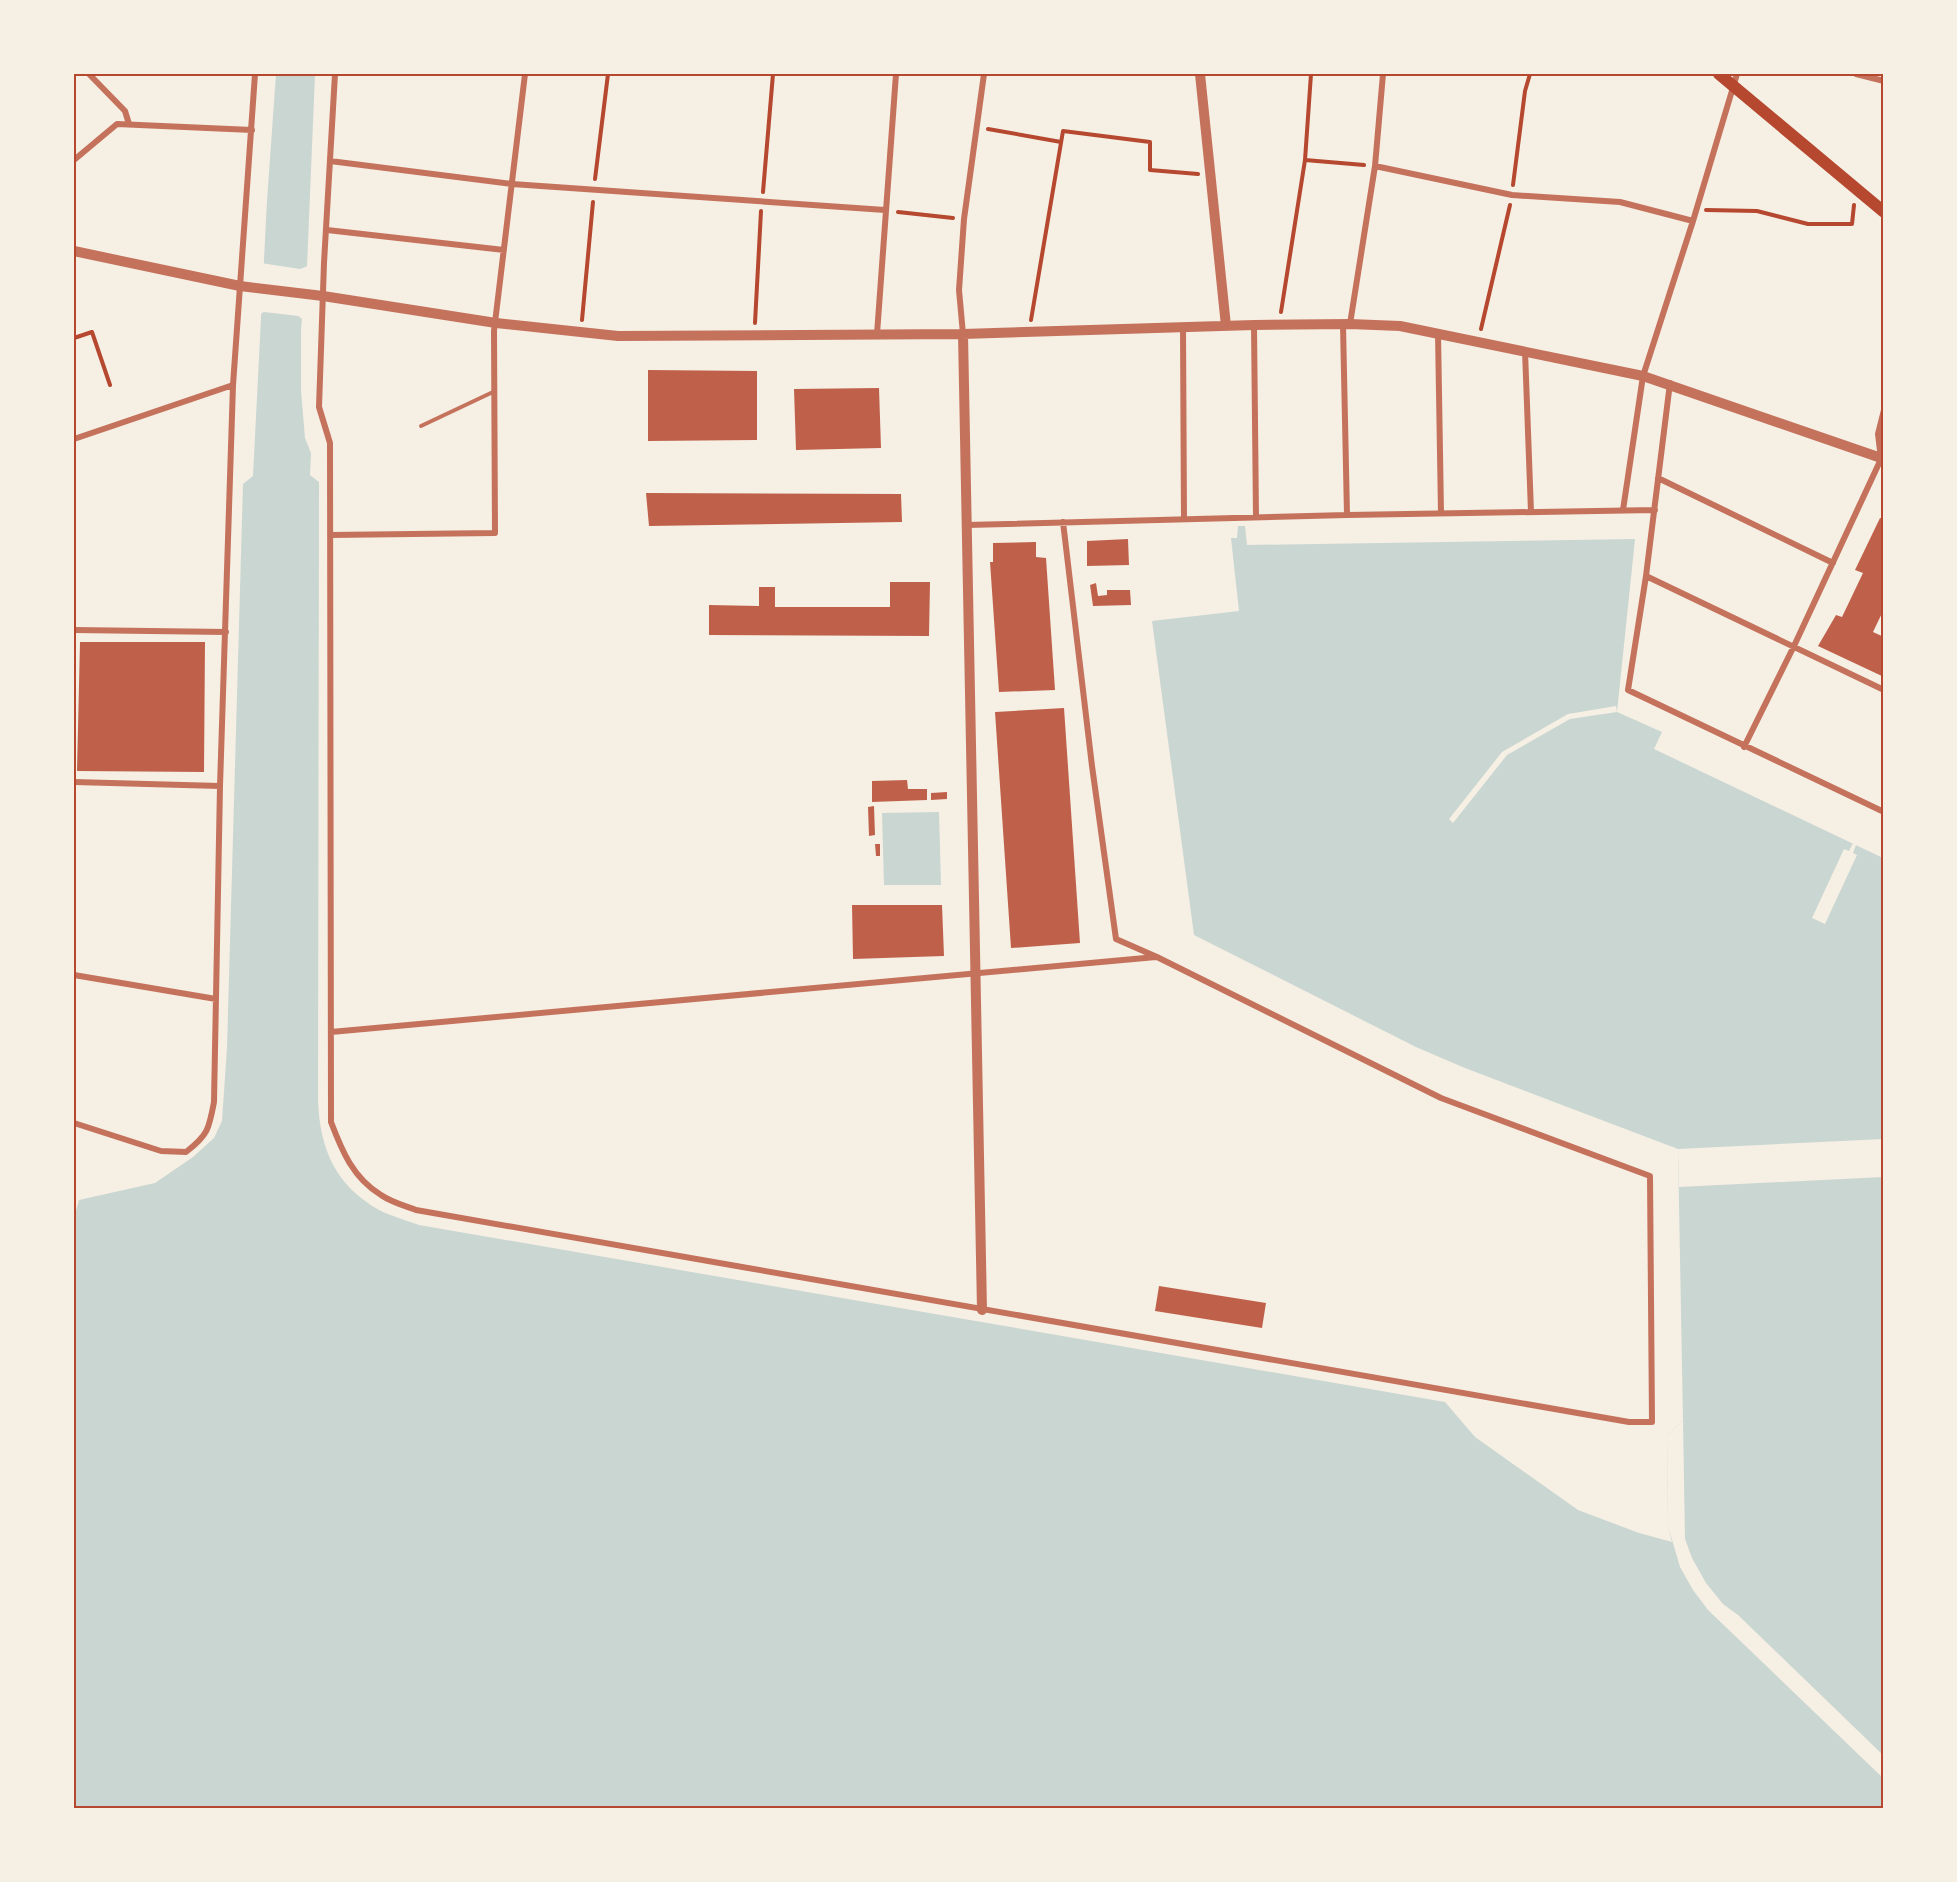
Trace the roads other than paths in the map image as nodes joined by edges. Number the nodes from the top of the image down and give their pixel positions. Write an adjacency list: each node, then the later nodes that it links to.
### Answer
1 (89, 74): 14 (street)
2 (255, 74): 15 (street)
3 (335, 74): 17 (street)
4 (525, 74): 19 (street)
5 (896, 74): 20 (street)
6 (984, 74): 35 (street)
7 (1200, 74): 31 (street)
8 (1383, 74): 18 (street)
9 (1719, 74): 13 (main road)
10 (1737, 74): 13 (street)
11 (1856, 74): 12 (street)
12 (1884, 81)
13 (1733, 86): 21 (main road); 22 (street)
14 (129, 124): 15 (street); 16 (street)
15 (252, 130): 26 (street)
16 (74, 160)
17 (330, 161): 19 (street); 23 (street)
18 (1375, 166): 22 (street); 29 (street)
19 (512, 184): 20 (street); 24 (street)
20 (885, 210): 34 (street)
21 (1884, 212)
22 (1694, 221): 37 (street)
23 (327, 230): 24 (street); 27 (street)
24 (504, 250): 28 (street)
25 (74, 251): 26 (street)
26 (244, 286): 27 (street); 39 (street)
27 (319, 296): 28 (street); 55 (street)
28 (496, 323): 34 (street); 40 (street)
29 (1346, 324): 30 (street); 33 (street); 50 (street)
30 (1254, 325): 31 (street); 51 (street)
31 (1226, 326): 32 (street)
32 (1183, 328): 35 (street); 52 (street)
33 (1438, 333): 36 (street); 49 (street)
34 (877, 334): 35 (street)
35 (963, 334): 54 (street)
36 (1526, 351): 37 (street); 48 (street)
37 (1643, 376): 38 (street); 46 (street)
38 (1670, 383): 44 (street); 45 (street)
39 (233, 385): 43 (street); 59 (street)
40 (493, 392): 42 (lane); 55 (street)
41 (1884, 410): 44 (street)
42 (421, 426)
43 (74, 439)
44 (1882, 459): 56 (street)
45 (1658, 478): 47 (street); 56 (street)
46 (1623, 510): 47 (street); 48 (street)
47 (1655, 510): 57 (street)
48 (1531, 512): 49 (street)
49 (1441, 513): 50 (street)
50 (1347, 514): 51 (street)
51 (1256, 517): 52 (street)
52 (1184, 519): 53 (street)
53 (1063, 522): 54 (street); 66 (street)
54 (966, 525): 67 (street)
55 (330, 535): 70 (street)
56 (1833, 562): 60 (street)
57 (1646, 576): 60 (street); 62 (street)
58 (74, 630): 59 (street)
59 (226, 632): 64 (street)
60 (1794, 646): 61 (street); 62 (street)
61 (1884, 690)
62 (1744, 747): 65 (street)
63 (74, 782): 64 (street)
64 (220, 786): 69 (street)
65 (1884, 812)
66 (1157, 957): 67 (street); 72 (street)
67 (977, 973): 70 (street); 72 (street)
68 (74, 975): 69 (street)
69 (216, 999): 71 (street)
70 (331, 1032): 72 (street)
71 (74, 1123)
72 (982, 1310)

